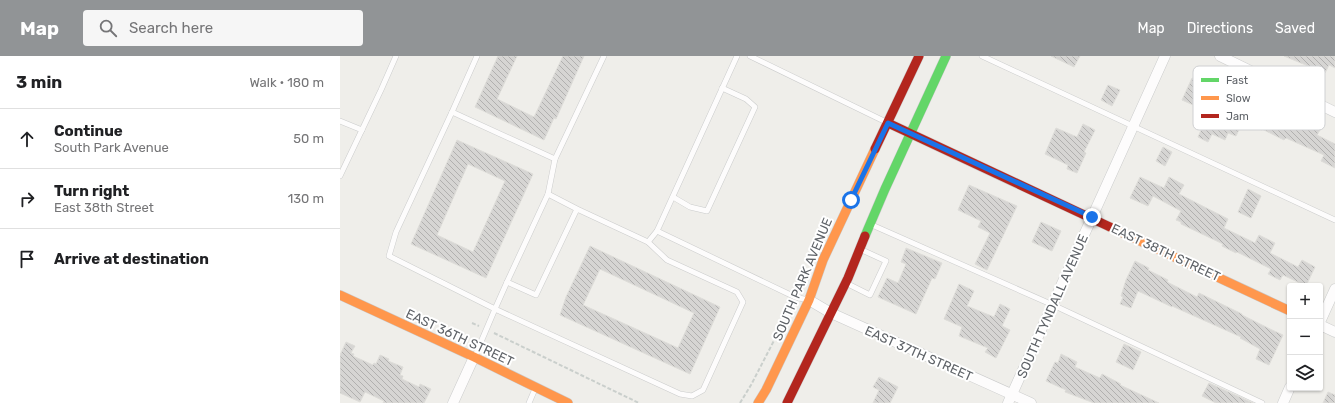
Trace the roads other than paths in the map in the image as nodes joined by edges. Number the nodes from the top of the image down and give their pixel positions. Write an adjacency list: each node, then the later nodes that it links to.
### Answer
1 (396, 56): 19 (lane)
2 (477, 56): 14 (lane)
3 (604, 56): 21 (lane)
4 (737, 56): 12 (lane)
5 (750, 56): 17 (lane)
6 (919, 56): 17 (main road, SOUTH PARK AVENUE)
7 (946, 56): 20 (main road)
8 (982, 56): 18 (lane)
9 (1165, 56): 18 (street, SOUTH TYNDALL AVENUE)
10 (1220, 56): 11 (street)
11 (1241, 66)
12 (722, 88): 24 (lane); 24 (lane)
13 (1325, 107): 15 (street)
14 (452, 112): 21 (lane); 38 (lane)
15 (1335, 112)
16 (340, 121): 19 (lane)
17 (888, 123): 20 (main road, EAST 38TH STREET); 36 (main road, SOUTH PARK AVENUE)
18 (1134, 126): 26 (street, SOUTH TYNDALL AVENUE); 27 (lane)
19 (362, 130): 22 (lane)
20 (910, 133): 26 (main road, EAST 38TH STREET); 28 (main road)
21 (555, 159): 23 (lane)
22 (340, 176)
23 (548, 194): 25 (lane); 32 (lane)
24 (673, 197): 29 (lane)
25 (577, 209): 30 (lane); 32 (lane)
26 (1092, 217): 37 (street, SOUTH TYNDALL AVENUE); 39 (main road, EAST 38TH STREET)
27 (1335, 220)
28 (870, 224): 31 (main road); 37 (lane)
29 (657, 231): 30 (lane); 36 (lane)
30 (648, 242): 38 (lane)
31 (860, 249): 33 (main road); 33 (lane)
32 (507, 282): 38 (lane)
33 (846, 283): 40 (main road)
34 (1335, 289): 41 (street)
35 (340, 295): 44 (main road, EAST 36TH STREET)
36 (809, 300): 40 (street, EAST 37TH STREET); 52 (main road, SOUTH PARK AVENUE)
37 (1053, 304): 47 (street, SOUTH TYNDALL AVENUE); 54 (lane)
38 (495, 309): 44 (lane)
39 (1287, 310)
40 (831, 313): 47 (street, EAST 37TH STREET); 48 (main road)
41 (1321, 319)
42 (1323, 326): 43 (street)
43 (1335, 332)
44 (474, 357): 45 (main road, EAST 36TH STREET); 49 (street)
45 (536, 387): 50 (lane); 51 (main road, EAST 36TH STREET)
46 (1288, 391): 55 (street)
47 (1010, 399): 53 (street, EAST 37TH STREET)
48 (791, 402)
49 (453, 403)
50 (529, 403)
51 (568, 403)
52 (758, 403)
53 (1031, 403)
54 (1262, 403)
55 (1282, 403)

